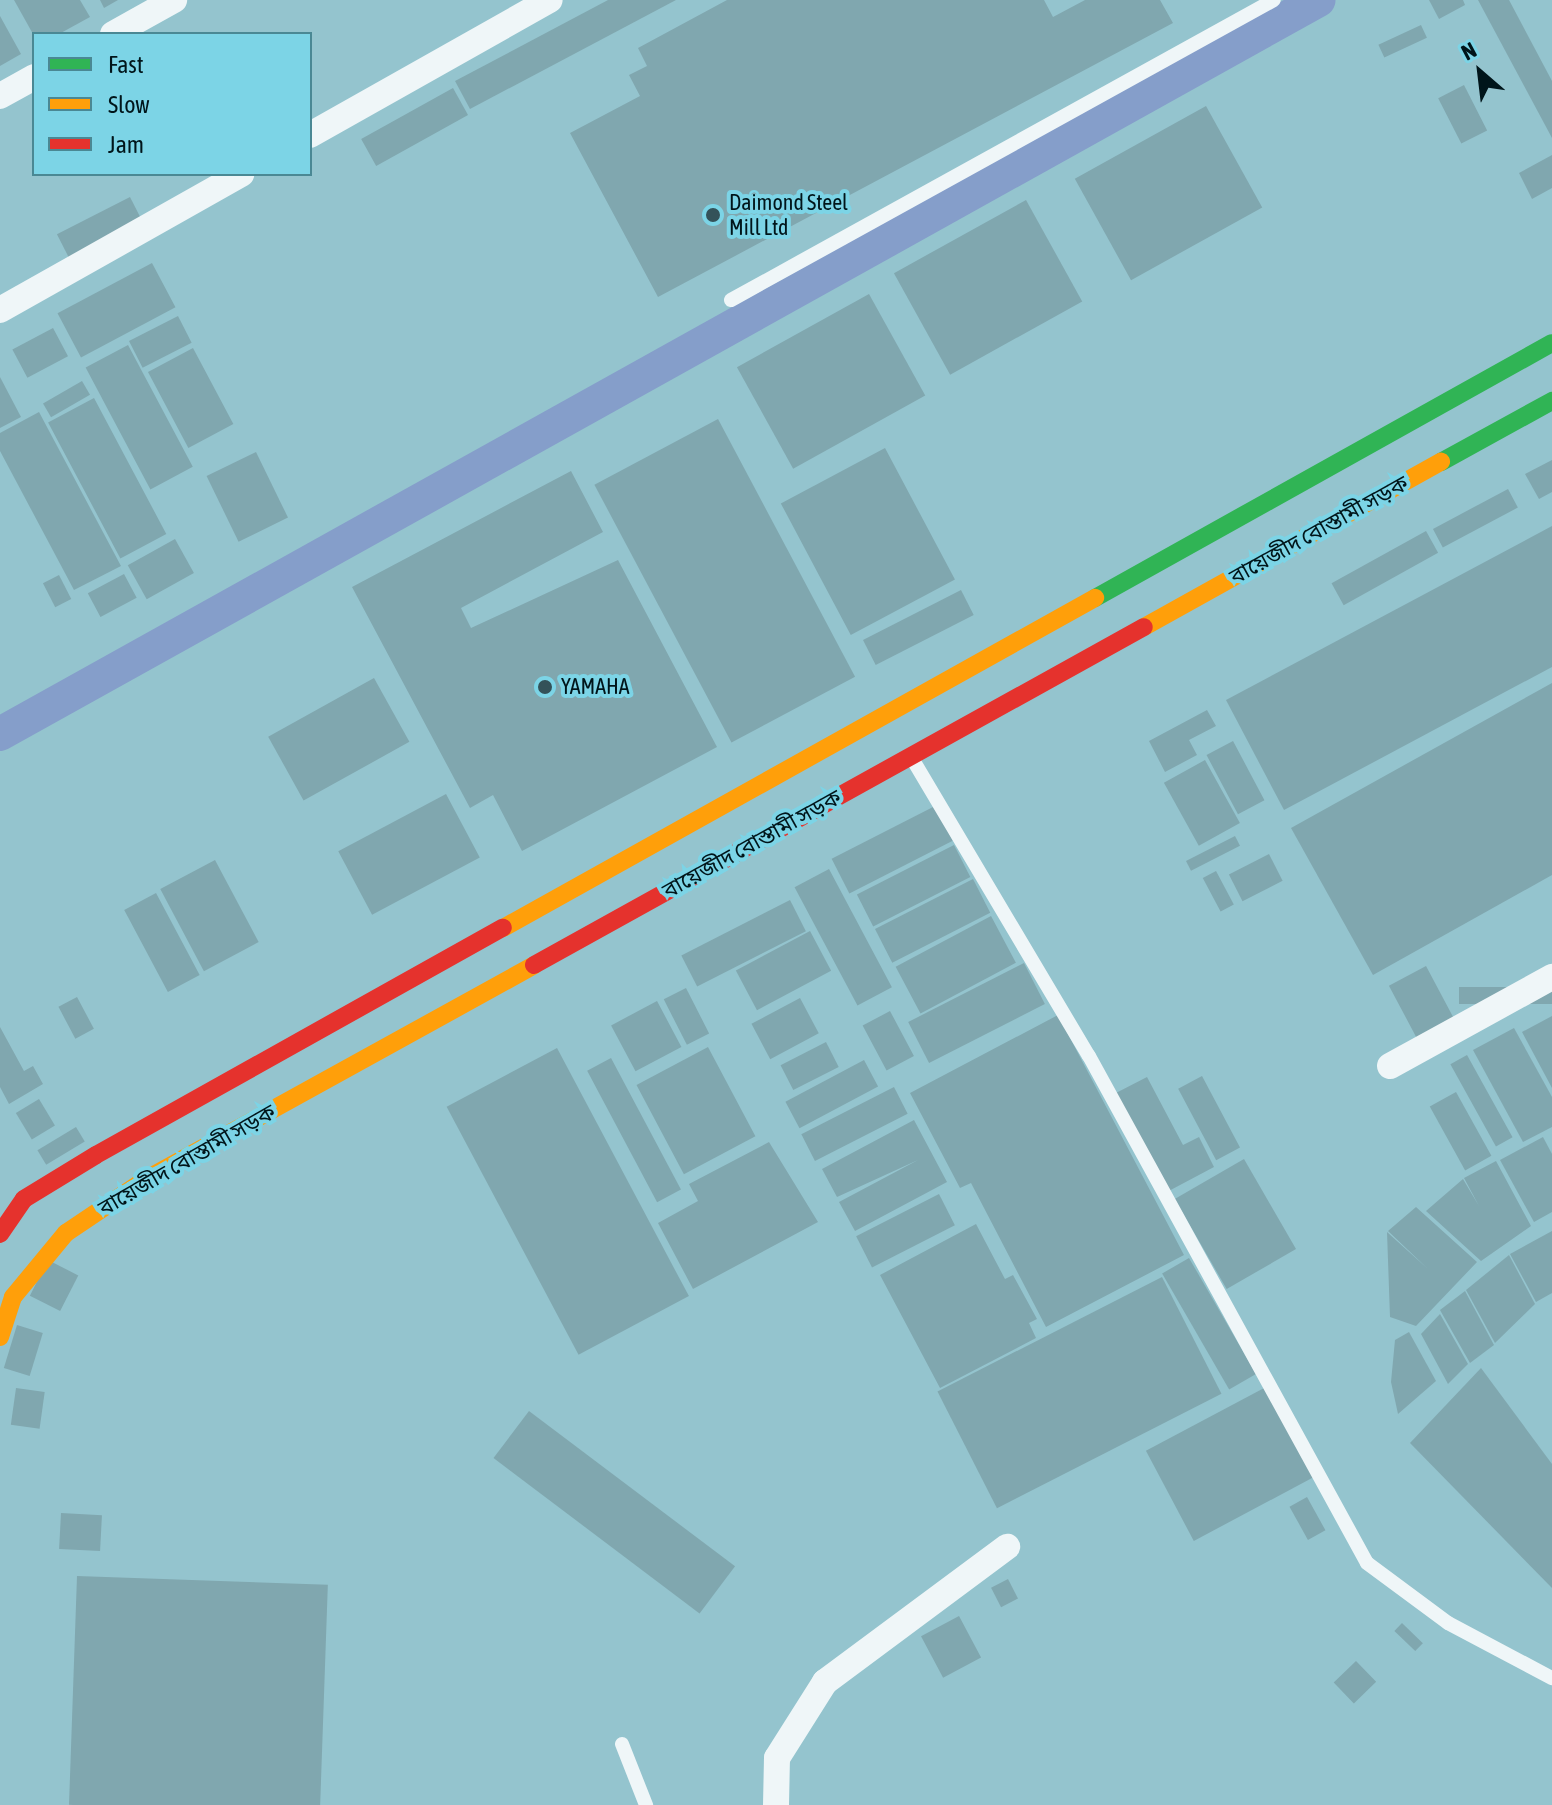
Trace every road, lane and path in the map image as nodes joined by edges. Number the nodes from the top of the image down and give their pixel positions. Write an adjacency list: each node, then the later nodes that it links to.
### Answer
1 (174, 0): 4 (street)
2 (550, 0): 7 (street)
3 (1274, 0): 9 (lane)
4 (117, 32)
5 (32, 78): 6 (street)
6 (0, 96)
7 (312, 134)
8 (237, 176): 10 (street)
9 (731, 300)
10 (0, 310)
11 (1552, 343): 16 (main road)
12 (1552, 401): 13 (main road, বায়েজীদ বোস্তামী সড়ক)
13 (911, 756): 17 (main road, বায়েজীদ বোস্তামী সড়ক); 19 (lane)
14 (1552, 977): 15 (street)
15 (1390, 1066)
16 (0, 1234)
17 (0, 1337)
18 (1007, 1547): 22 (street)
19 (1552, 1678)
20 (622, 1744): 21 (lane)
21 (646, 1805)
22 (776, 1805)

